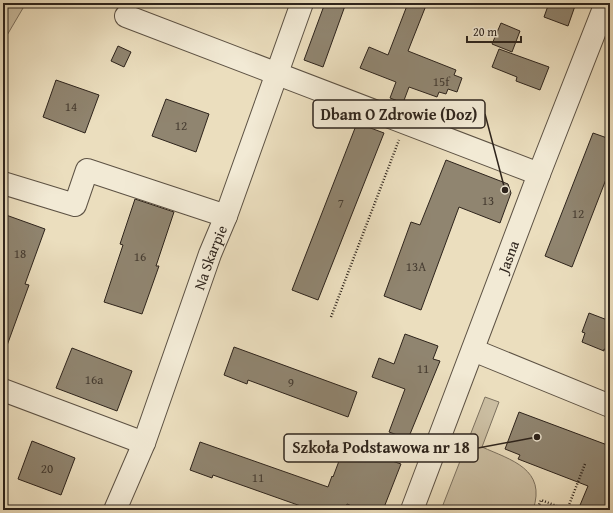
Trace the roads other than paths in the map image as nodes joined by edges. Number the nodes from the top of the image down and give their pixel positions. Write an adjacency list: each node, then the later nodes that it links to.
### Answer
1 (302, 3): 4 (street, Na Skarpie)
2 (606, 3): 5 (street, Jasna)
3 (126, 16): 4 (street)
4 (278, 74): 5 (street); 7 (street, Na Skarpie)
5 (539, 174): 8 (street, Jasna)
6 (3, 182): 7 (street)
7 (226, 216): 11 (street, Na Skarpie)
8 (473, 350): 10 (street); 13 (street, Jasna)
9 (3, 390): 11 (street)
10 (610, 406)
11 (144, 443): 12 (street, Na Skarpie)
12 (115, 510)
13 (412, 510)

